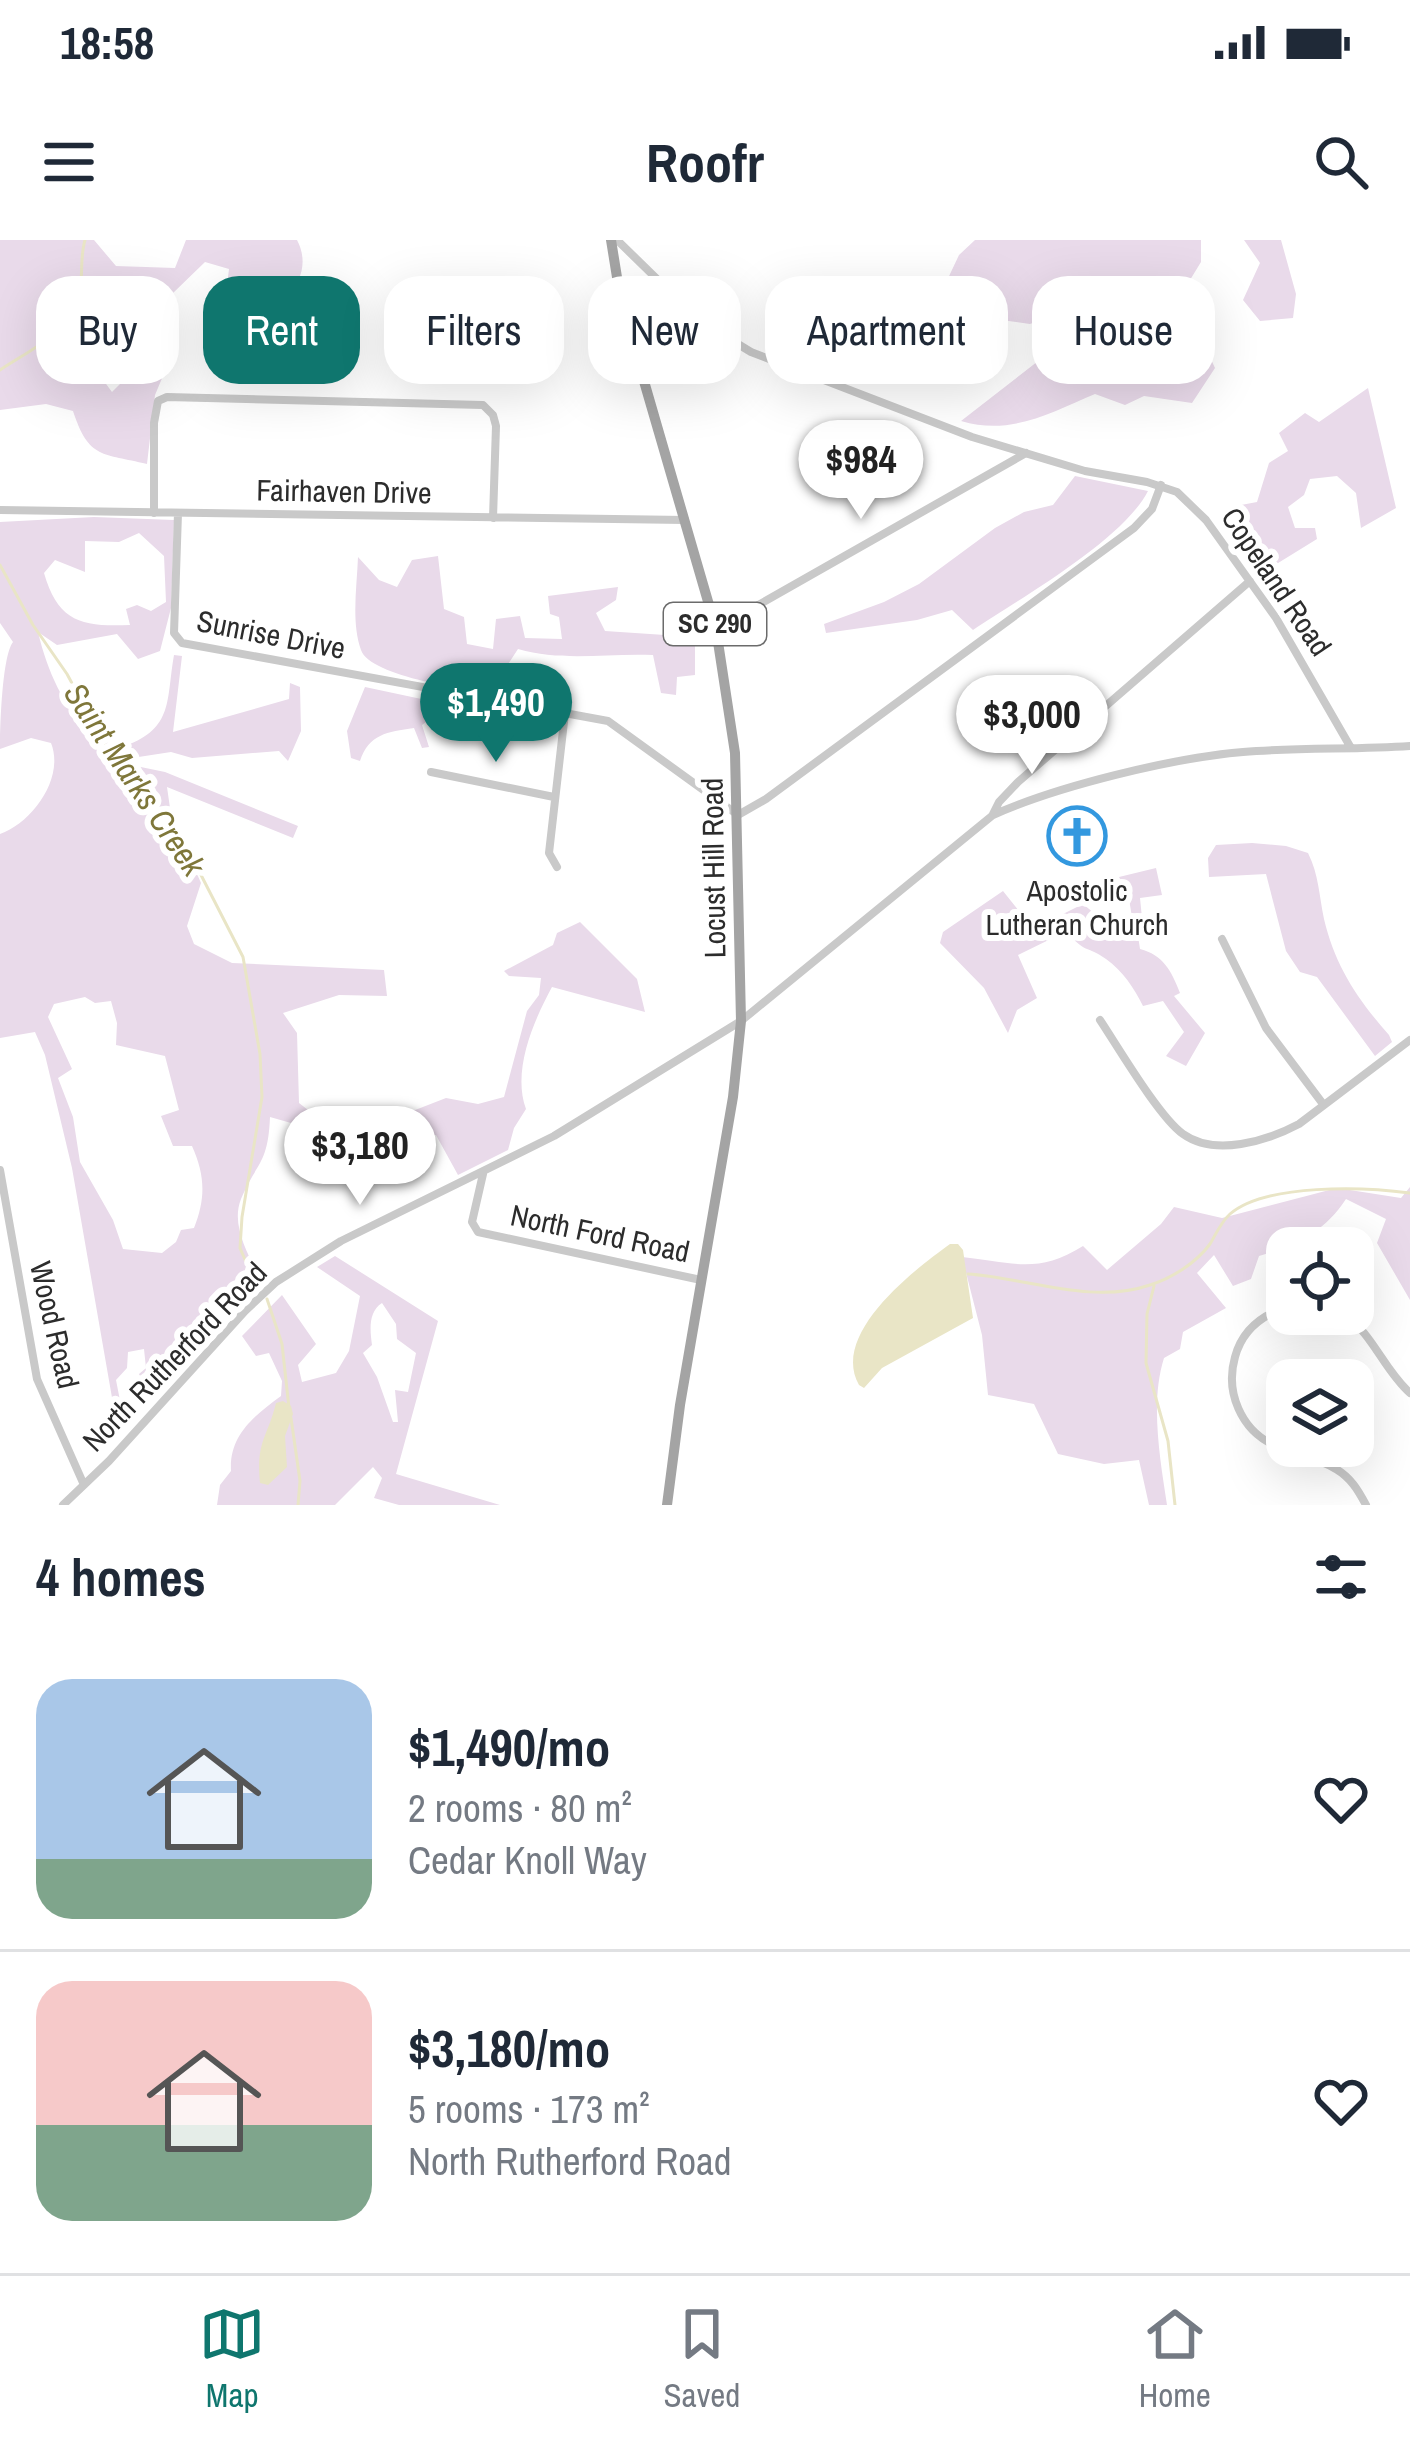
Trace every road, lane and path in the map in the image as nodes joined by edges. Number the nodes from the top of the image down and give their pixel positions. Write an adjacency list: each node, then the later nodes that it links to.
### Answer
1 (614, 240): 2 (street, Copeland Road); 8 (main road, Locust Hill Road / SC 290)
2 (1028, 452): 3 (street, Copeland Road); 10 (street)
3 (1161, 485): 9 (street, Copeland Road); 16 (street)
4 (0, 510): 5 (street, Fairhaven Drive)
5 (154, 513): 6 (street, Fairhaven Drive); 7 (street)
6 (178, 513): 7 (street, Fairhaven Drive); 11 (street, Sunrise Drive)
7 (493, 518): 8 (street, Fairhaven Drive)
8 (686, 520): 10 (main road, Locust Hill Road / SC 290)
9 (1250, 581): 13 (street, Copeland Road); 17 (street)
10 (716, 629): 16 (main road, Locust Hill Road / SC 290)
11 (565, 713): 15 (street); 16 (street, Sunrise Drive)
12 (1410, 746): 13 (street, North Rutherford Road)
13 (1351, 748): 17 (street, North Rutherford Road)
14 (431, 772): 15 (street)
15 (554, 796): 18 (street)
16 (738, 815): 21 (main road, Locust Hill Road / SC 290)
17 (993, 815): 21 (street, North Rutherford Road)
18 (557, 867)
19 (1222, 938): 23 (street)
20 (1100, 1020): 23 (street)
21 (741, 1021): 25 (street, North Rutherford Road); 26 (main road, Locust Hill Road / SC 290)
22 (1410, 1040): 23 (street)
23 (1323, 1104)
24 (0, 1170): 30 (street, Wood Road)
25 (483, 1174): 26 (street, North Ford Road); 30 (street, North Rutherford Road)
26 (701, 1280): 32 (main road, Locust Hill Road / SC 290)
27 (1266, 1316): 33 (street)
28 (1367, 1335): 29 (street)
29 (1410, 1394)
30 (84, 1486): 31 (street, North Rutherford Road)
31 (63, 1505)
32 (667, 1505)
33 (1366, 1505)

